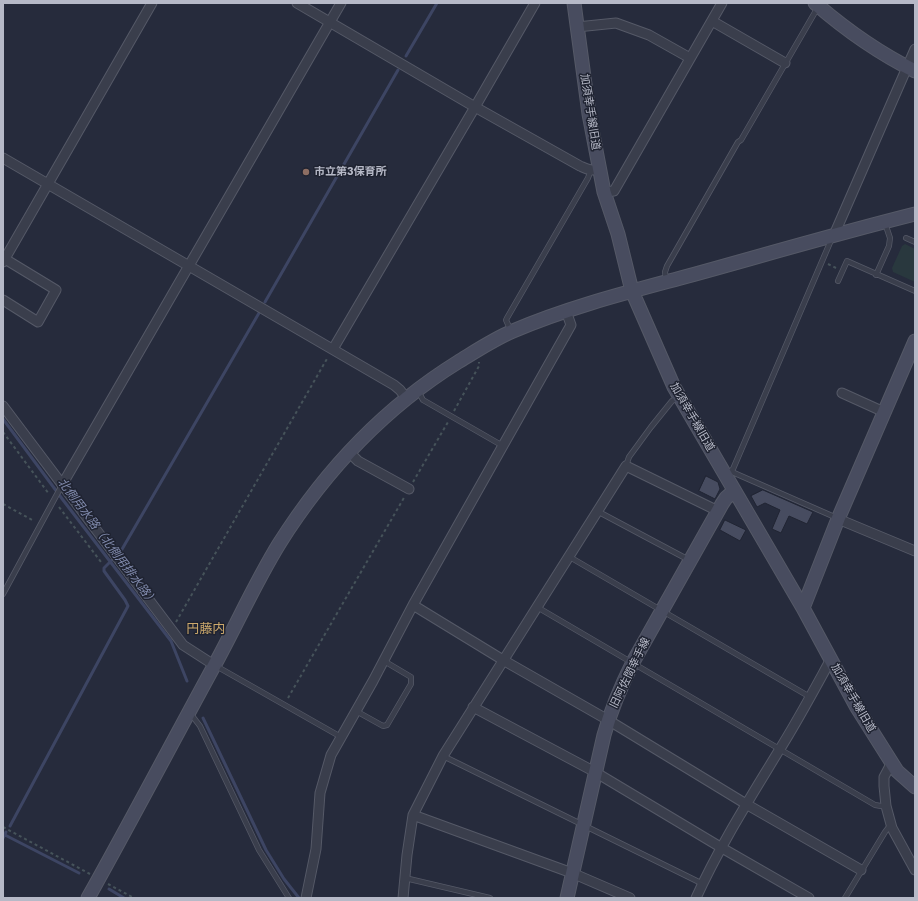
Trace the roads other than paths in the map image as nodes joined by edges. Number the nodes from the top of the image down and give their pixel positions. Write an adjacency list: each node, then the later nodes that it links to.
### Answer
1 (152, 3): 18 (street)
2 (297, 3): 9 (street)
3 (341, 3): 9 (street)
4 (535, 3): 15 (street)
5 (574, 3): 10 (street, 加須幸手線旧道)
6 (722, 3): 8 (street)
7 (818, 4): 13 (lane); 14 (street)
8 (712, 21): 12 (street); 13 (street)
9 (330, 22): 15 (street); 26 (street)
10 (577, 27): 12 (street); 17 (street, 加須幸手線旧道)
11 (915, 49): 14 (street)
12 (690, 58): 19 (street)
13 (785, 63): 29 (lane)
14 (911, 69): 22 (street)
15 (476, 107): 17 (street); 36 (street)
16 (3, 158): 18 (street)
17 (595, 169): 19 (street, 加須幸手線旧道); 34 (lane)
18 (48, 184): 25 (street); 26 (street)
19 (604, 192): 30 (street, 加須幸手線旧道)
20 (915, 214): 21 (street)
21 (884, 222): 22 (street); 27 (lane)
22 (834, 235): 29 (street); 46 (lane)
23 (906, 238): 24 (lane)
24 (915, 242)
25 (4, 260): 32 (street)
26 (188, 266): 36 (street); 47 (street)
27 (876, 275): 28 (lane); 31 (lane)
28 (838, 281)
29 (666, 282): 30 (street)
30 (632, 291): 33 (street); 39 (street, 加須幸手線旧道)
31 (915, 291)
32 (3, 300)
33 (566, 311): 34 (street); 43 (street)
34 (511, 332): 37 (street)
35 (915, 341): 42 (street)
36 (333, 349): 40 (street)
37 (418, 390): 40 (street); 43 (lane)
38 (842, 393): 42 (street)
39 (680, 397): 45 (lane); 46 (street, 加須幸手線旧道)
40 (406, 398): 44 (street)
41 (3, 406): 47 (street)
42 (884, 412): 52 (street)
43 (503, 446): 57 (street)
44 (349, 452): 48 (street); 65 (street)
45 (626, 466): 50 (street); 51 (street)
46 (729, 474): 49 (street, 加須幸手線旧道); 52 (lane)
47 (62, 485): 56 (lane); 65 (street)
48 (408, 490)
49 (734, 491): 51 (street, 旧阿佐間幸手線); 59 (street, 加須幸手線旧道)
50 (597, 511): 54 (street); 55 (lane)
51 (718, 511): 55 (street, 旧阿佐間幸手線)
52 (838, 519): 53 (street); 59 (street)
53 (915, 551)
54 (568, 556): 58 (street); 60 (lane)
55 (690, 561): 60 (street, 旧阿佐間幸手線)
56 (3, 594)
57 (413, 605): 61 (street); 63 (street)
58 (537, 607): 61 (street); 64 (lane)
59 (804, 608): 62 (street, 加須幸手線旧道)
60 (663, 610): 64 (street, 旧阿佐間幸手線); 66 (lane)
61 (503, 660): 67 (street); 70 (street)
62 (831, 660): 66 (street); 74 (street, 加須幸手線旧道)
63 (384, 661): 68 (street); 68 (lane)
64 (633, 662): 70 (street, 旧阿佐間幸手線); 72 (lane)
65 (214, 665): 69 (street); 71 (lane)
66 (810, 697): 72 (street)
67 (473, 707): 73 (street); 75 (street)
68 (356, 711): 71 (street)
69 (189, 712): 89 (street); 90 (lane)
70 (608, 720): 75 (street, 旧阿佐間幸手線); 77 (street)
71 (341, 737): 88 (street)
72 (780, 750): 77 (street); 78 (lane)
73 (443, 756): 79 (street); 80 (lane)
74 (892, 762): 76 (street, 加須幸手線旧道); 78 (street)
75 (595, 772): 80 (street, 旧阿佐間幸手線); 82 (street)
76 (915, 787)
77 (746, 804): 82 (street); 83 (street)
78 (886, 806): 81 (street)
79 (413, 815): 85 (street); 86 (street)
80 (584, 825): 85 (street, 旧阿佐間幸手線); 87 (lane)
81 (892, 828): 83 (lane); 84 (street)
82 (722, 848): 87 (street); 96 (street)
83 (861, 870): 97 (lane)
84 (915, 870)
85 (572, 873): 93 (street, 旧阿佐間幸手線); 94 (street)
86 (405, 878): 91 (street); 92 (lane)
87 (703, 884): 95 (street)
88 (307, 897)
89 (88, 898)
90 (289, 898)
91 (403, 898)
92 (490, 898)
93 (566, 898)
94 (630, 898)
95 (696, 898)
96 (809, 898)
97 (845, 898)

